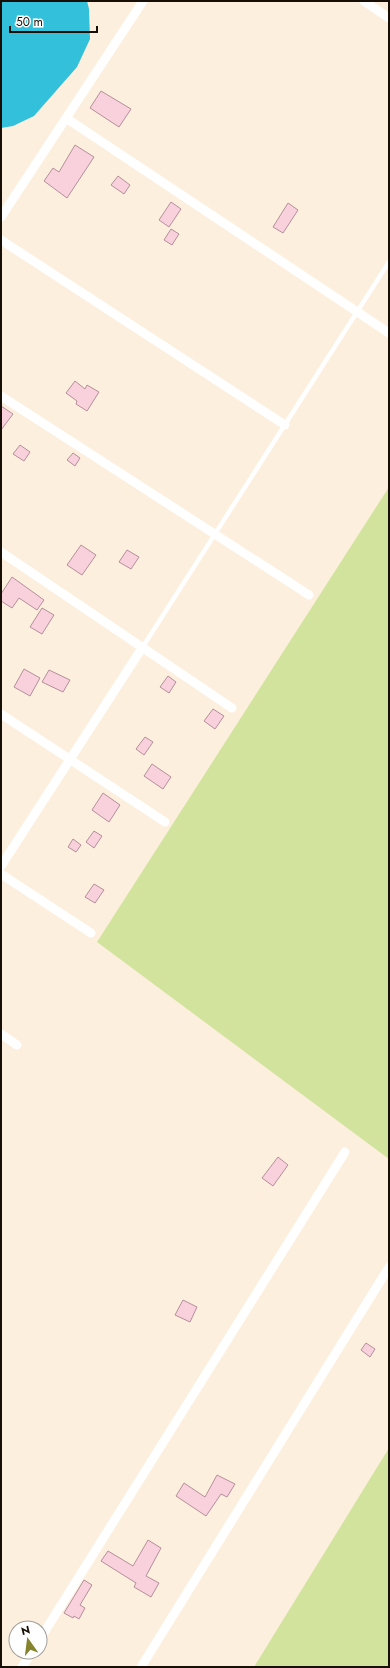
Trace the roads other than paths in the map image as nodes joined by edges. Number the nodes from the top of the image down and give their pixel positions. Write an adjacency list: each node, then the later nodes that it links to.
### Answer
1 (143, 1): 4 (street)
2 (364, 1): 3 (street)
3 (389, 18)
4 (66, 118): 5 (street); 8 (street)
5 (1, 217)
6 (1, 240): 11 (street)
7 (389, 262): 8 (lane)
8 (357, 312): 9 (street); 11 (lane)
9 (389, 333)
10 (1, 396): 12 (street)
11 (285, 425): 12 (lane)
12 (215, 534): 14 (street); 15 (lane)
13 (1, 552): 15 (street)
14 (309, 595)
15 (142, 648): 16 (street); 18 (street)
16 (232, 708)
17 (1, 714): 18 (street)
18 (70, 759): 19 (street); 20 (street)
19 (165, 822)
20 (1, 866)
21 (1, 874): 22 (street)
22 (91, 933)
23 (1, 1034): 24 (street)
24 (16, 1045)
25 (345, 1152): 27 (street)
26 (389, 1267): 28 (street)
27 (48, 1626)
28 (141, 1667)

